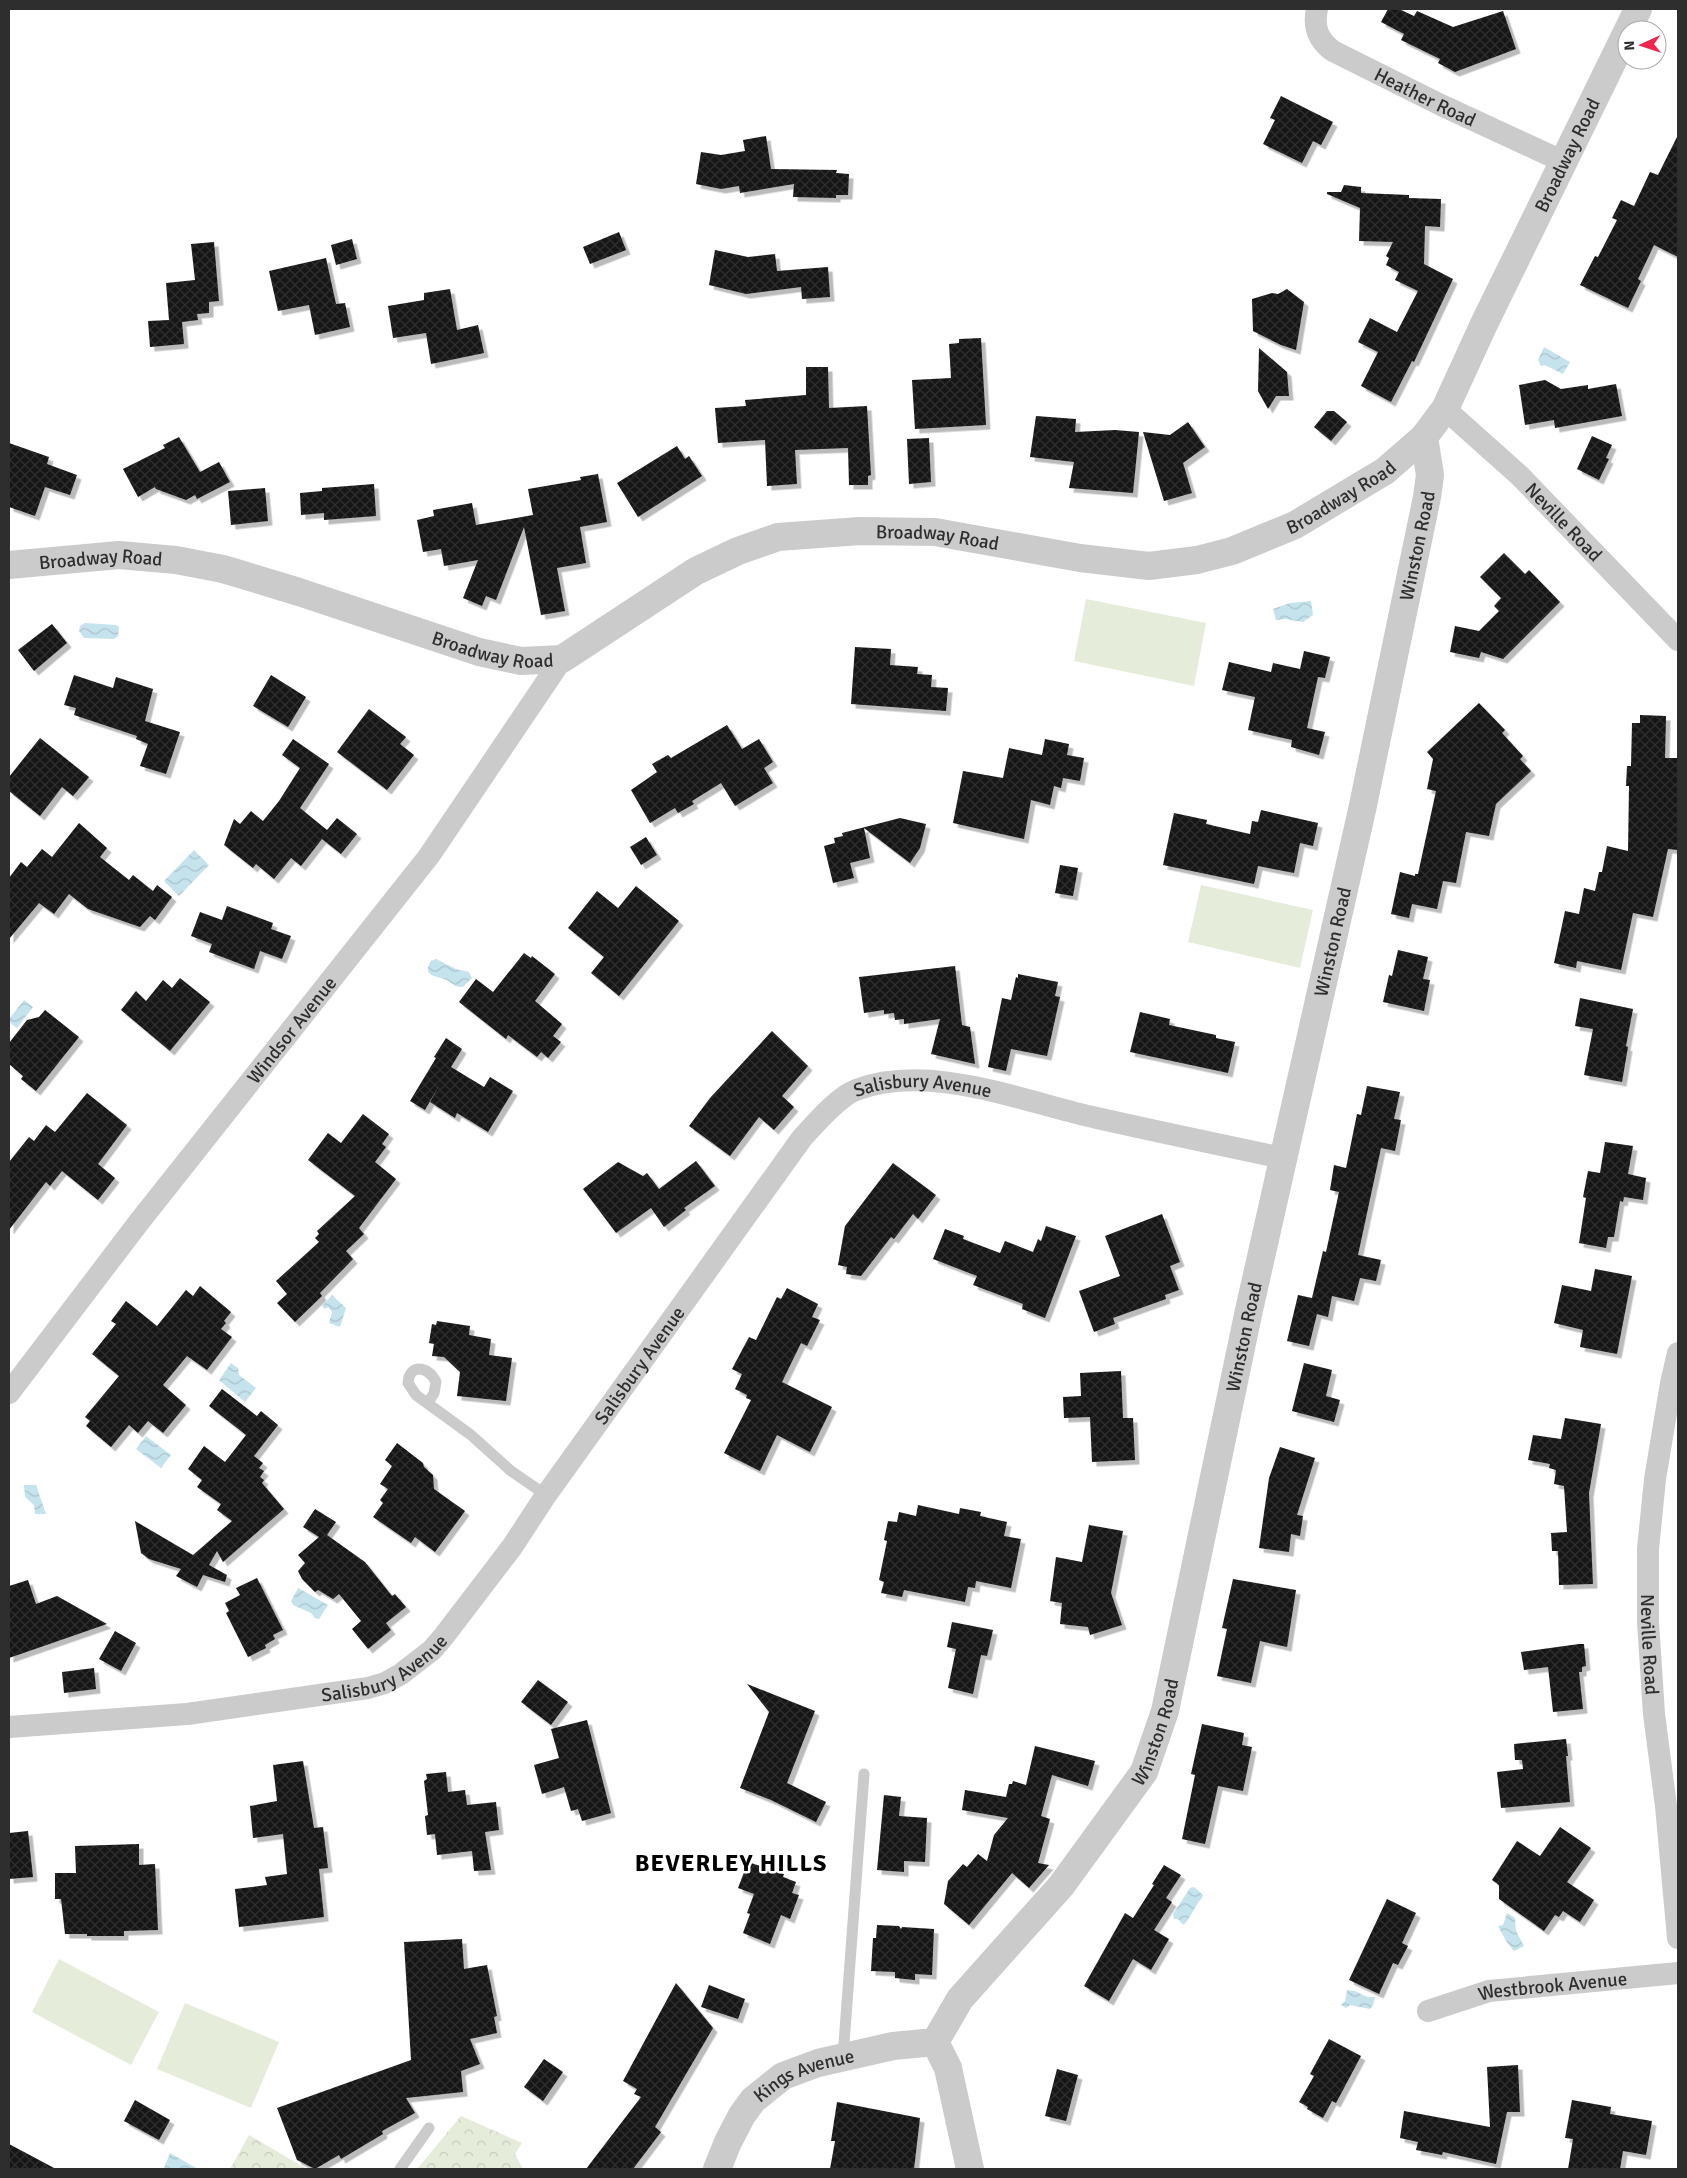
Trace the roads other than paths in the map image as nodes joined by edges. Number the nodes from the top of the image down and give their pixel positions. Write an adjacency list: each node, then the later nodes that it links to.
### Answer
1 (1316, 9): 3 (street, Heather Road)
2 (1617, 52): 3 (street, Broadway Road)
3 (1564, 162): 4 (street, Broadway Road)
4 (1445, 409): 5 (street, Broadway Road); 7 (street, Neville Road)
5 (1424, 437): 8 (street, Broadway Road); 9 (street, Winston Road)
6 (9, 565): 8 (street, Broadway Road)
7 (1678, 640)
8 (562, 659): 11 (street, Windsor Avenue)
9 (1283, 1158): 13 (street, Salisbury Avenue); 19 (street, Winston Road)
10 (1678, 1353): 16 (street, Neville Road)
11 (9, 1393)
12 (428, 1403): 13 (lane)
13 (546, 1495): 14 (street, Salisbury Avenue)
14 (9, 1727)
15 (864, 1774): 20 (lane)
16 (1678, 1938)
17 (1678, 1973): 18 (street, Westbrook Avenue)
18 (1428, 2011)
19 (935, 2042): 20 (street, Kings Avenue); 24 (street)
20 (843, 2057): 23 (street, Kings Avenue)
21 (429, 2128): 22 (lane)
22 (400, 2169)
23 (717, 2169)
24 (970, 2169)

